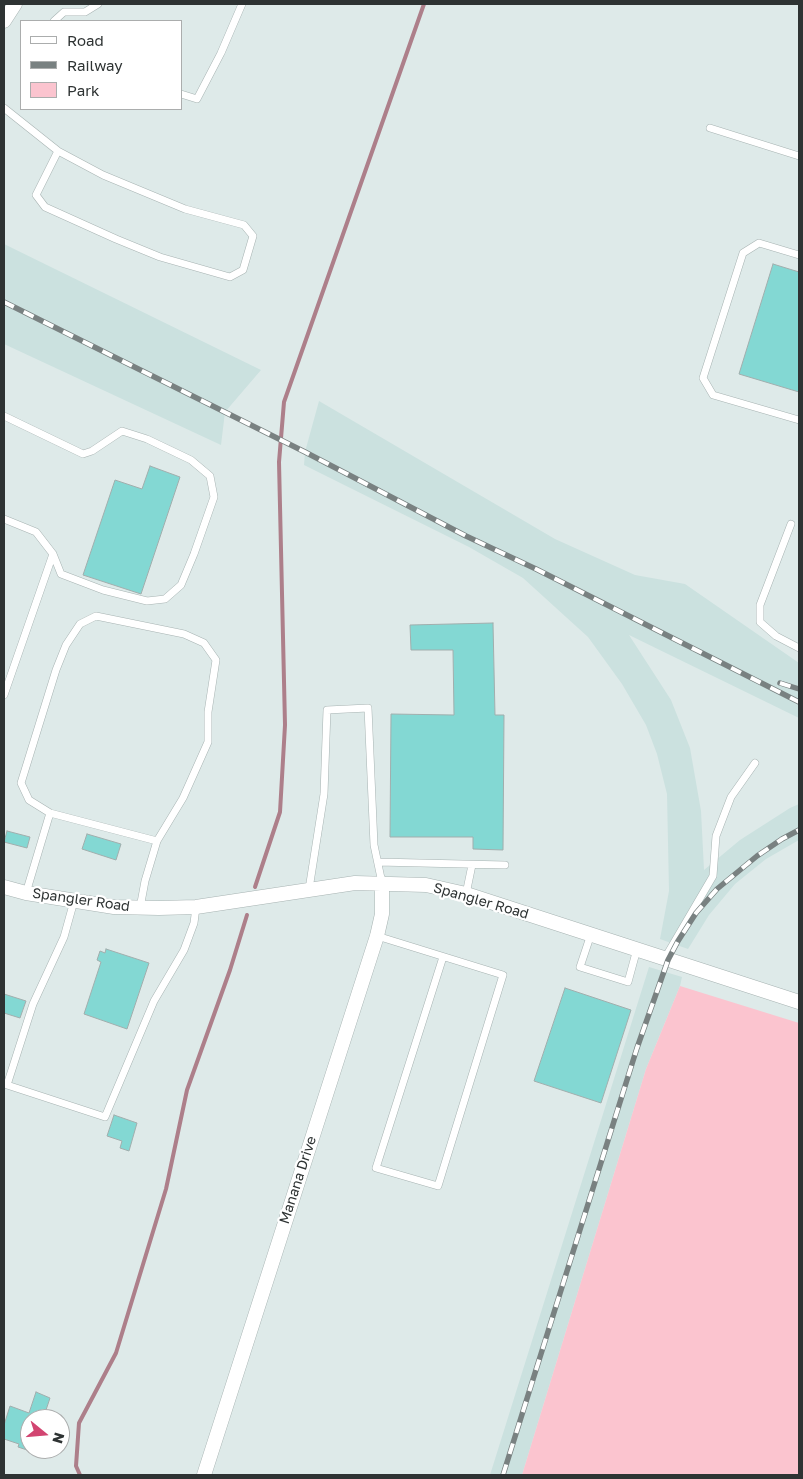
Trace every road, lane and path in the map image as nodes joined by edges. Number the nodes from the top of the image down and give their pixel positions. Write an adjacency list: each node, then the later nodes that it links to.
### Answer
1 (15, 4): 5 (street)
2 (98, 4): 4 (lane)
3 (242, 4): 6 (lane)
4 (55, 20)
5 (4, 21)
6 (182, 94)
7 (4, 108): 9 (lane)
8 (710, 128): 10 (lane)
9 (58, 151): 9 (lane)
10 (799, 156)
11 (799, 255): 13 (lane)
12 (4, 416): 16 (lane)
13 (799, 420)
14 (4, 519): 16 (lane)
15 (791, 524): 17 (lane)
16 (53, 554): 18 (lane)
17 (799, 648)
18 (4, 695)
19 (755, 763): 37 (lane)
20 (50, 813): 21 (lane); 21 (lane); 28 (lane)
21 (157, 841): 32 (lane)
22 (378, 862): 23 (lane); 25 (lane); 27 (lane)
23 (472, 865): 24 (lane); 29 (lane)
24 (505, 865)
25 (382, 883): 27 (street, Spangler Road); 29 (street, Spangler Road); 34 (street, Manana Drive)
26 (4, 887): 28 (street, Spangler Road)
27 (309, 889): 31 (street, Spangler Road)
28 (26, 893): 30 (street, Spangler Road)
29 (466, 894): 33 (street, Spangler Road)
30 (74, 901): 31 (lane); 32 (street, Spangler Road)
31 (196, 907): 32 (street, Spangler Road)
32 (140, 908)
33 (591, 934): 35 (street, Spangler Road); 35 (lane)
34 (377, 936): 36 (lane); 39 (street, Manana Drive)
35 (637, 949): 37 (street, Spangler Road)
36 (443, 957): 36 (lane)
37 (665, 958): 38 (street, Spangler Road)
38 (799, 1002)
39 (204, 1475)

